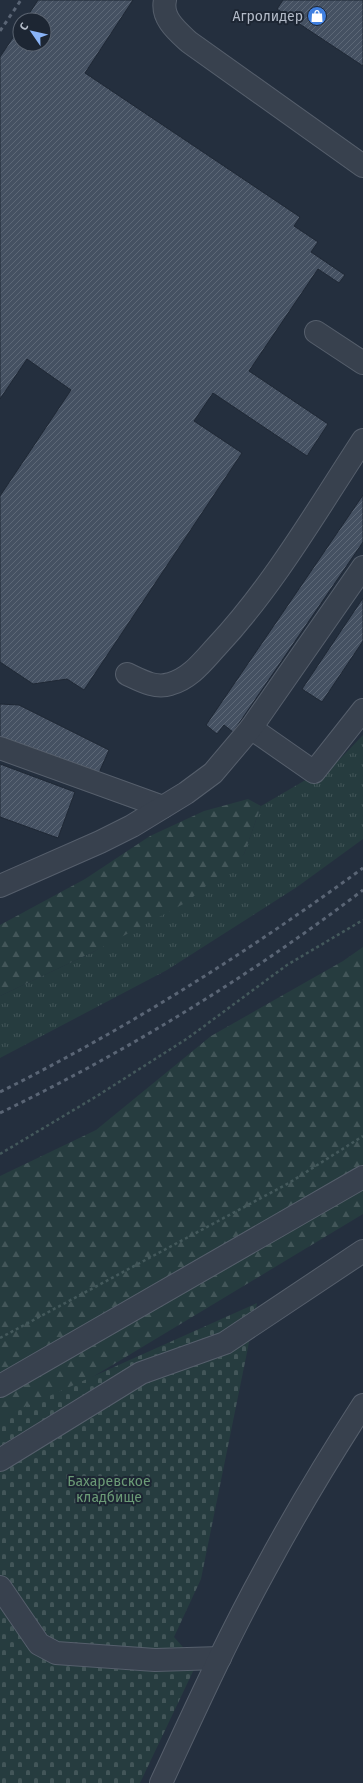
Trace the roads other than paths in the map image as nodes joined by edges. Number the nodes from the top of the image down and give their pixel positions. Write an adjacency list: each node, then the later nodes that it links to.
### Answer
1 (165, 0): 2 (lane)
2 (363, 166)
3 (316, 332): 4 (lane)
4 (363, 363)
5 (363, 440): 7 (lane)
6 (363, 567): 9 (lane)
7 (127, 674)
8 (363, 710): 9 (lane)
9 (251, 728): 11 (lane)
10 (0, 748): 11 (lane)
11 (163, 807): 12 (lane)
12 (0, 886)
13 (363, 1177): 15 (lane)
14 (363, 1251): 17 (lane)
15 (0, 1386)
16 (363, 1405): 19 (lane)
17 (0, 1460)
18 (0, 1587): 19 (lane)
19 (220, 1658): 20 (lane)
20 (160, 1783)

